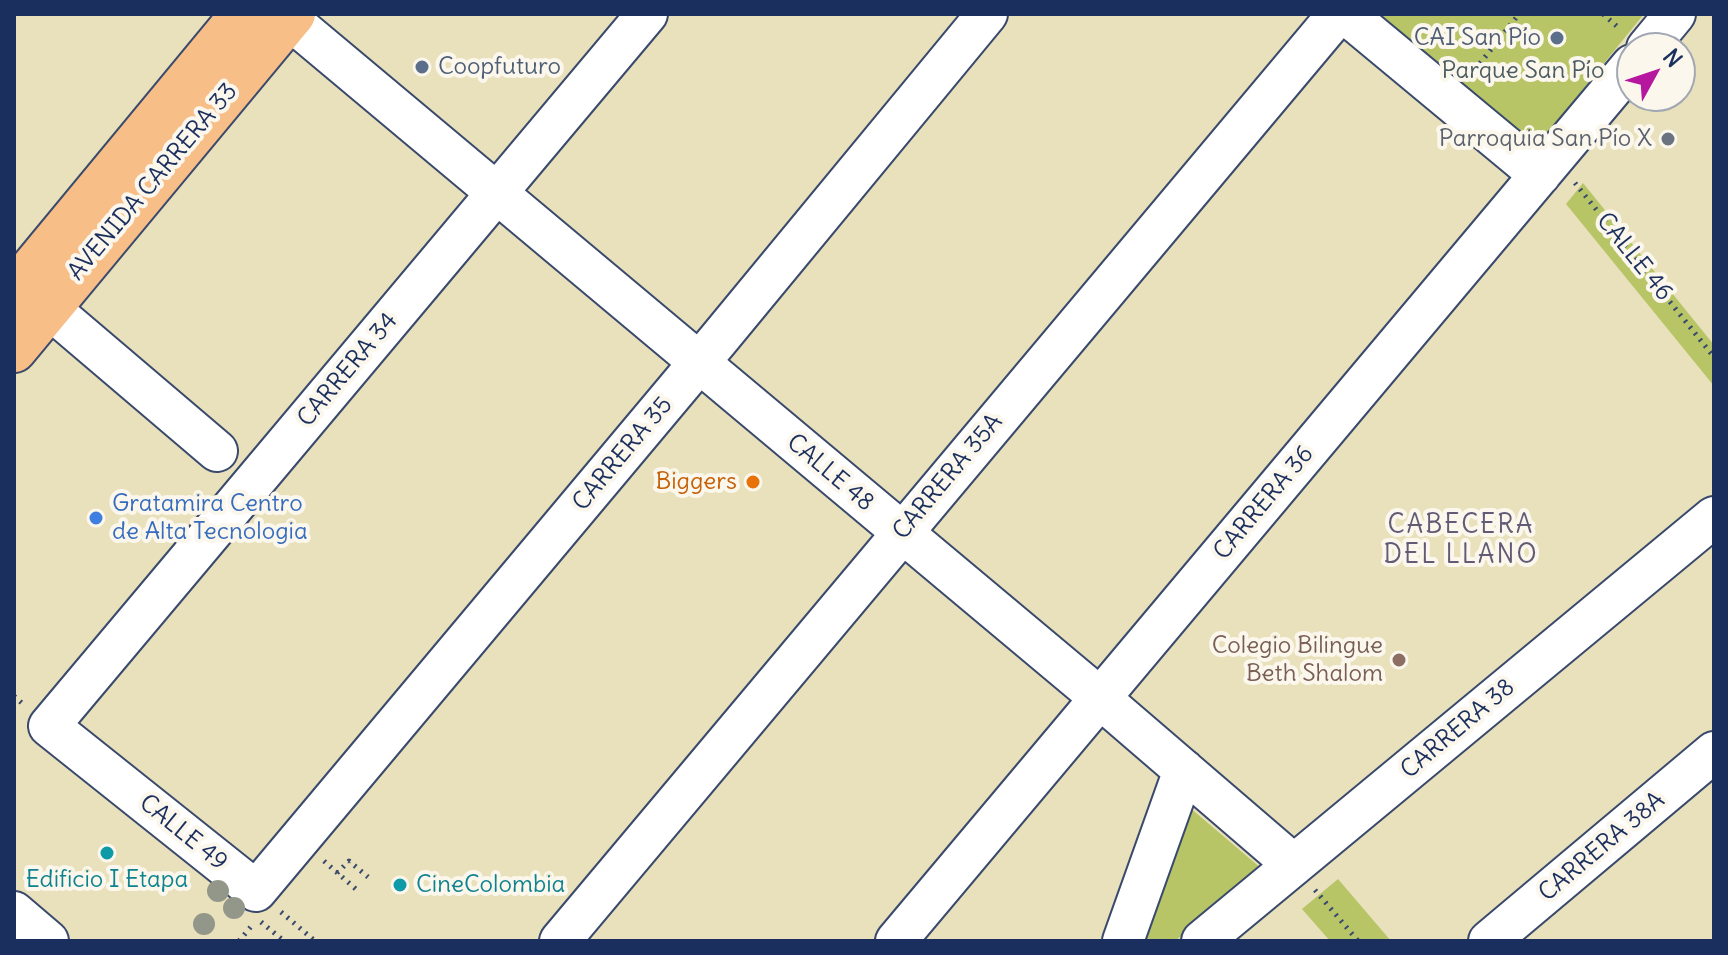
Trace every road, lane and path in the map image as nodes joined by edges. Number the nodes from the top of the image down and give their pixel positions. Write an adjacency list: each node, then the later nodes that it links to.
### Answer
1 (243, 14): 16 (main road, AVENIDA CARRERA 33)
2 (647, 14): 15 (street, CARRERA 34)
3 (987, 14): 19 (street, CARRERA 35)
4 (1338, 14): 22 (street, CARRERA 35A)
5 (1346, 14): 13 (street)
6 (1519, 14): 13 (path)
7 (1603, 14): 10 (path)
8 (1675, 14): 11 (street, CARRERA 36)
9 (288, 16): 15 (street, CALLE 48); 16 (main road, AVENIDA CARRERA 33)
10 (1619, 32)
11 (1653, 32)
12 (1616, 72): 14 (street, CARRERA 36)
13 (1450, 100): 14 (street)
14 (1547, 166): 18 (path, CALLE 46); 23 (street, CARRERA 36)
15 (497, 194): 19 (street, CALLE 48); 24 (street, CARRERA 34)
16 (32, 300): 17 (main road, AVENIDA CARRERA 33); 20 (street)
17 (14, 350)
18 (1714, 357)
19 (699, 363): 22 (street, CALLE 48); 27 (street, CARRERA 35)
20 (217, 451)
21 (1714, 517): 28 (street, CARRERA 38)
22 (901, 532): 23 (street, CALLE 48); 37 (street, CARRERA 35A)
23 (1100, 699): 26 (street, CALLE 48); 38 (street, CARRERA 36)
24 (49, 726): 32 (street, CALLE 49)
25 (1714, 752): 42 (street, CARRERA 38A)
26 (1184, 770): 28 (street, CALLE 48); 39 (street)
27 (299, 840): 29 (path); 32 (street, CARRERA 35)
28 (1294, 865): 40 (street, CARRERA 38); 41 (path)
29 (337, 873): 30 (path); 31 (path)
30 (368, 877)
31 (358, 891)
32 (256, 905): 35 (path); 36 (path)
33 (14, 912): 34 (street)
34 (48, 941)
35 (239, 941)
36 (315, 941)
37 (560, 941)
38 (896, 941)
39 (1123, 941)
40 (1202, 941)
41 (1358, 941)
42 (1489, 941)

